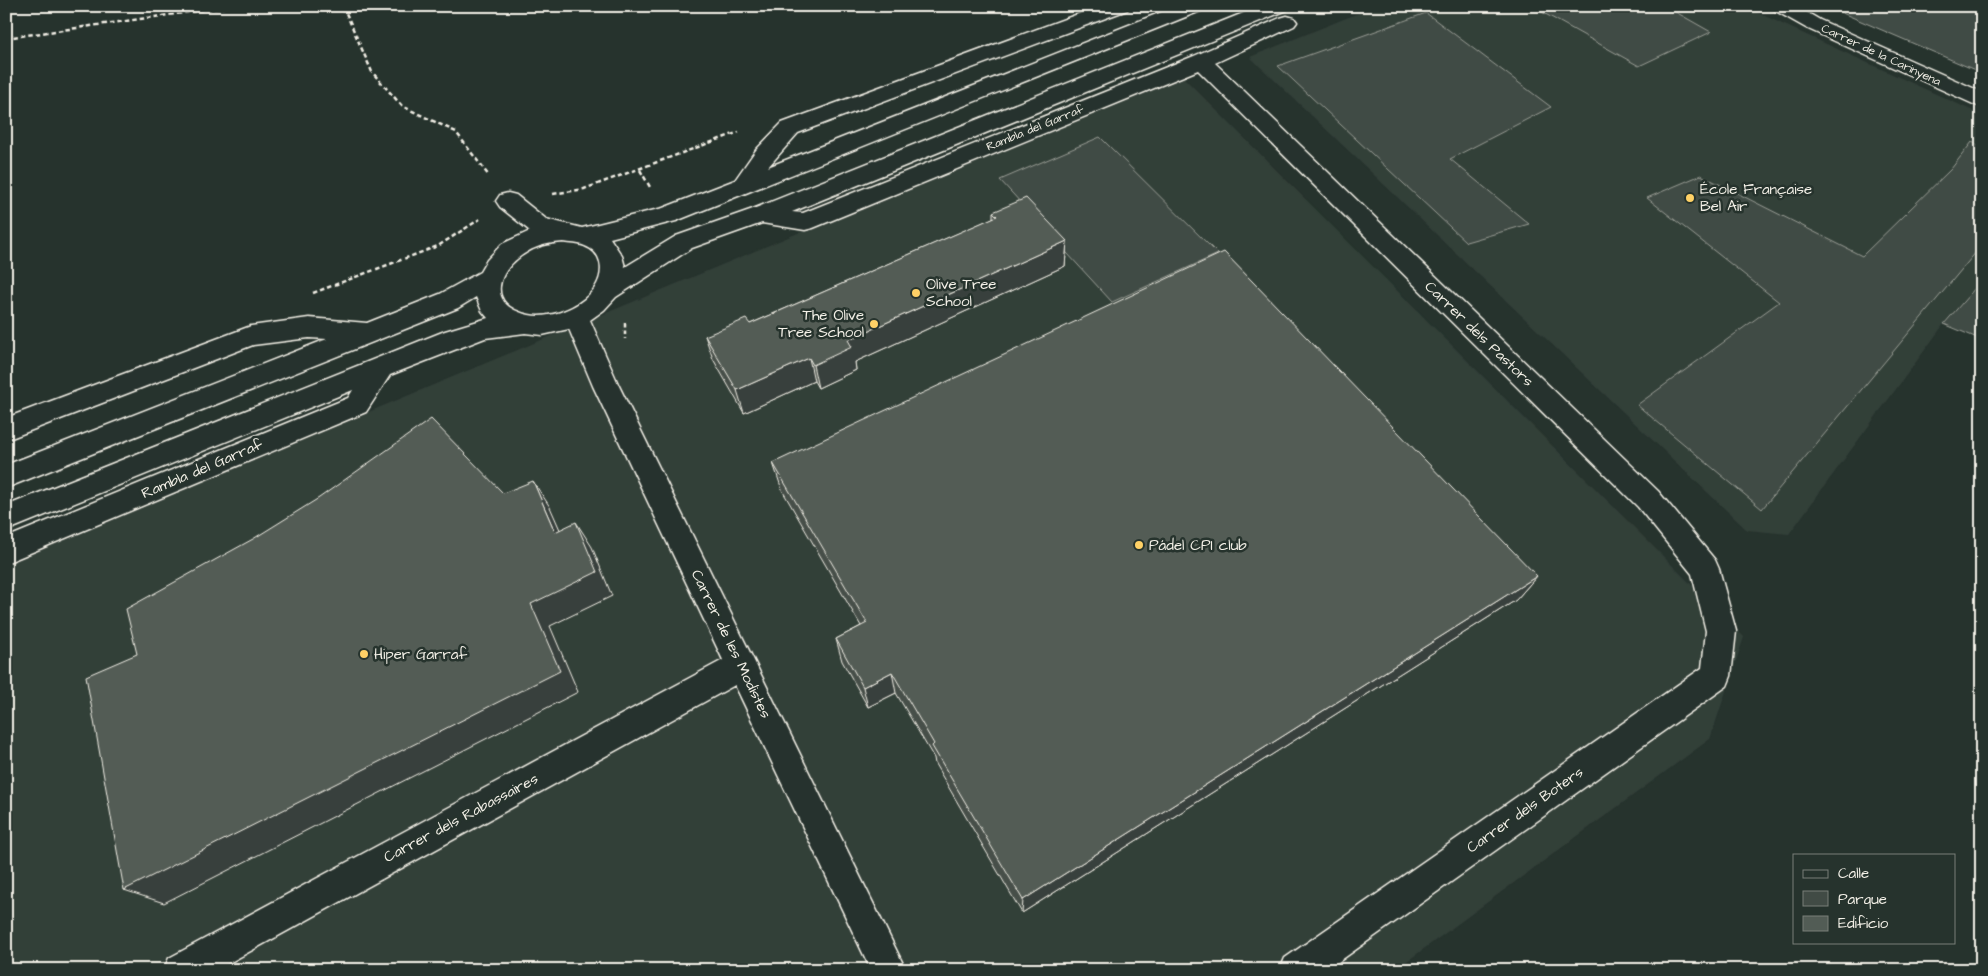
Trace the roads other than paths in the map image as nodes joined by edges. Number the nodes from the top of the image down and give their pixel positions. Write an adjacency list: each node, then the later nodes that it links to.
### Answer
1 (1120, 6): 8 (street)
2 (1196, 6): 8 (street)
3 (1280, 6): 9 (street, Rambla del Garraf)
4 (1294, 6): 6 (street, Rambla del Garraf)
5 (1781, 6): 7 (street, Carrer de la Carinyena)
6 (1201, 61): 9 (street, Rambla del Garraf); 21 (street, Carrer dels Pastors)
7 (1982, 101)
8 (744, 184): 10 (street)
9 (761, 215): 12 (street, Rambla del Garraf)
10 (573, 234): 11 (street); 11 (street); 12 (street)
11 (492, 272): 14 (street); 15 (street)
12 (608, 290): 13 (street)
13 (576, 317): 14 (street); 22 (street, Carrer de les Modistes)
14 (524, 324): 16 (street, Rambla del Garraf)
15 (371, 332): 17 (street); 18 (street)
16 (381, 367): 19 (street, Rambla del Garraf); 20 (street, Rambla del Garraf)
17 (6, 429)
18 (6, 477)
19 (6, 519)
20 (6, 551)
21 (1721, 631): 25 (street, Carrer dels Boters)
22 (742, 666): 23 (street, Carrer dels Rabassaires); 24 (street, Carrer de les Modistes)
23 (181, 970)
24 (890, 970)
25 (1297, 970)

